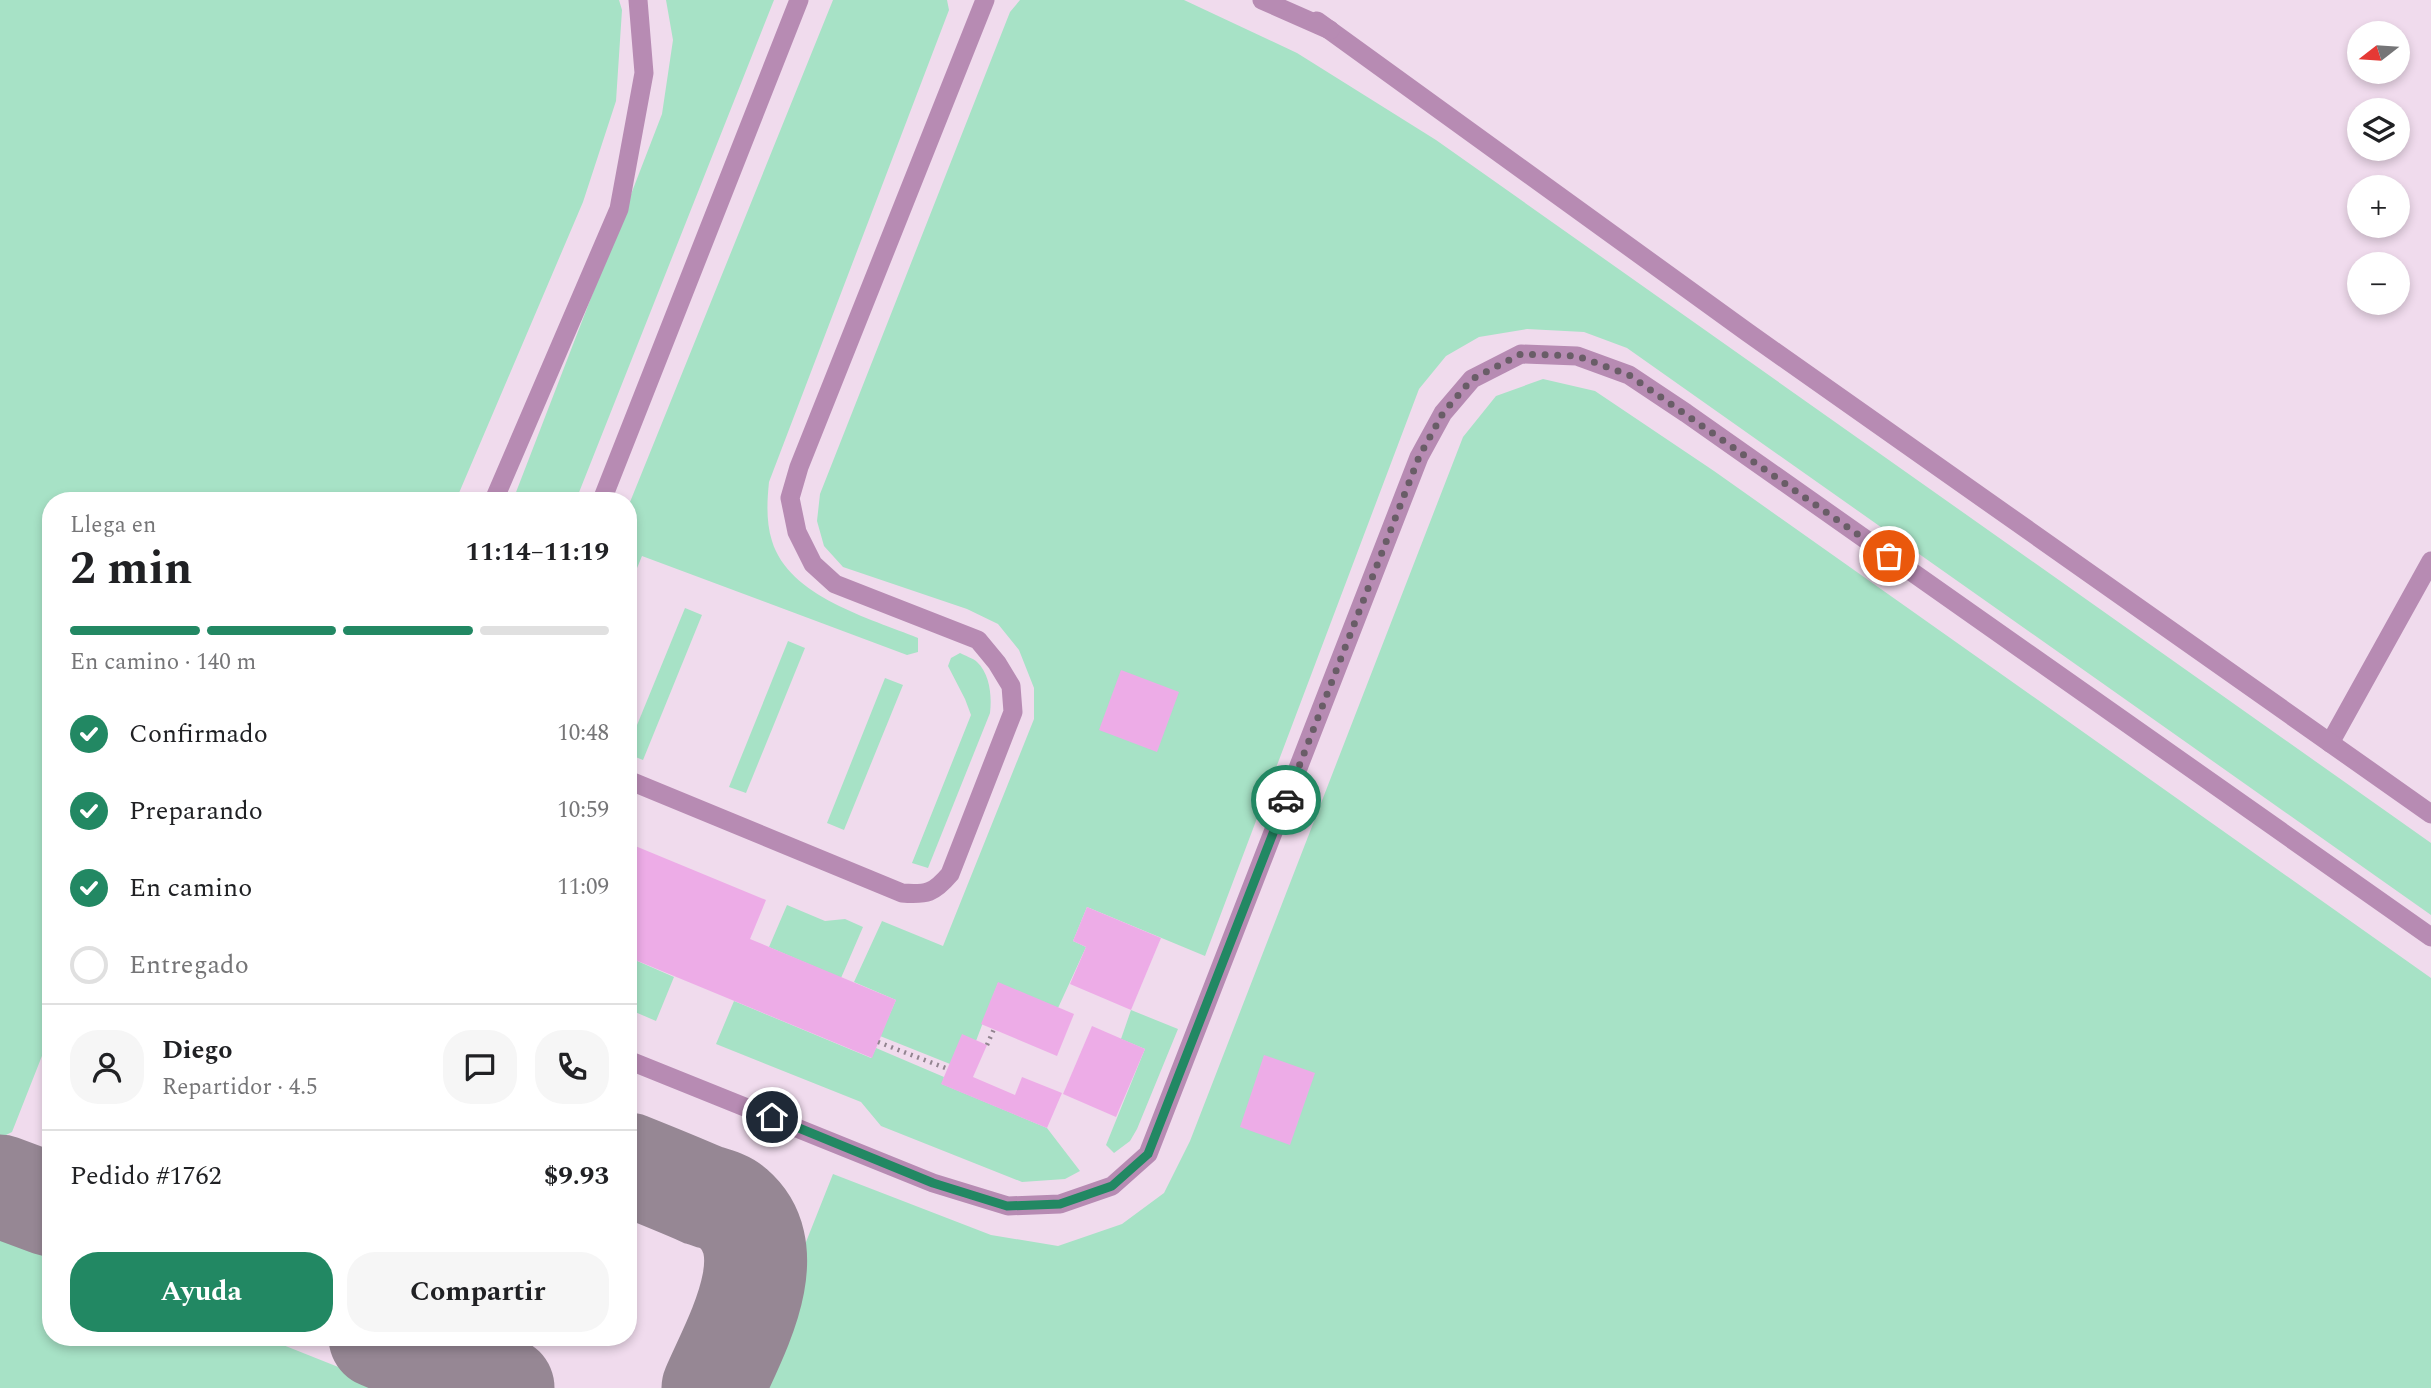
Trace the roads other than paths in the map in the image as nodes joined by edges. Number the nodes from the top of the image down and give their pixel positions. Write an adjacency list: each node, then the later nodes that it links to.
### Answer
1 (638, 0): 7 (street)
2 (799, 0): 8 (street)
3 (985, 0): 11 (street)
4 (1262, 0): 6 (street)
5 (1285, 0): 6 (street)
6 (1330, 30): 10 (street)
7 (497, 492)
8 (604, 492)
9 (2431, 561): 10 (street)
10 (2330, 743): 12 (street)
11 (637, 784)
12 (2431, 814)
13 (2431, 937): 14 (street)
14 (637, 1064)

